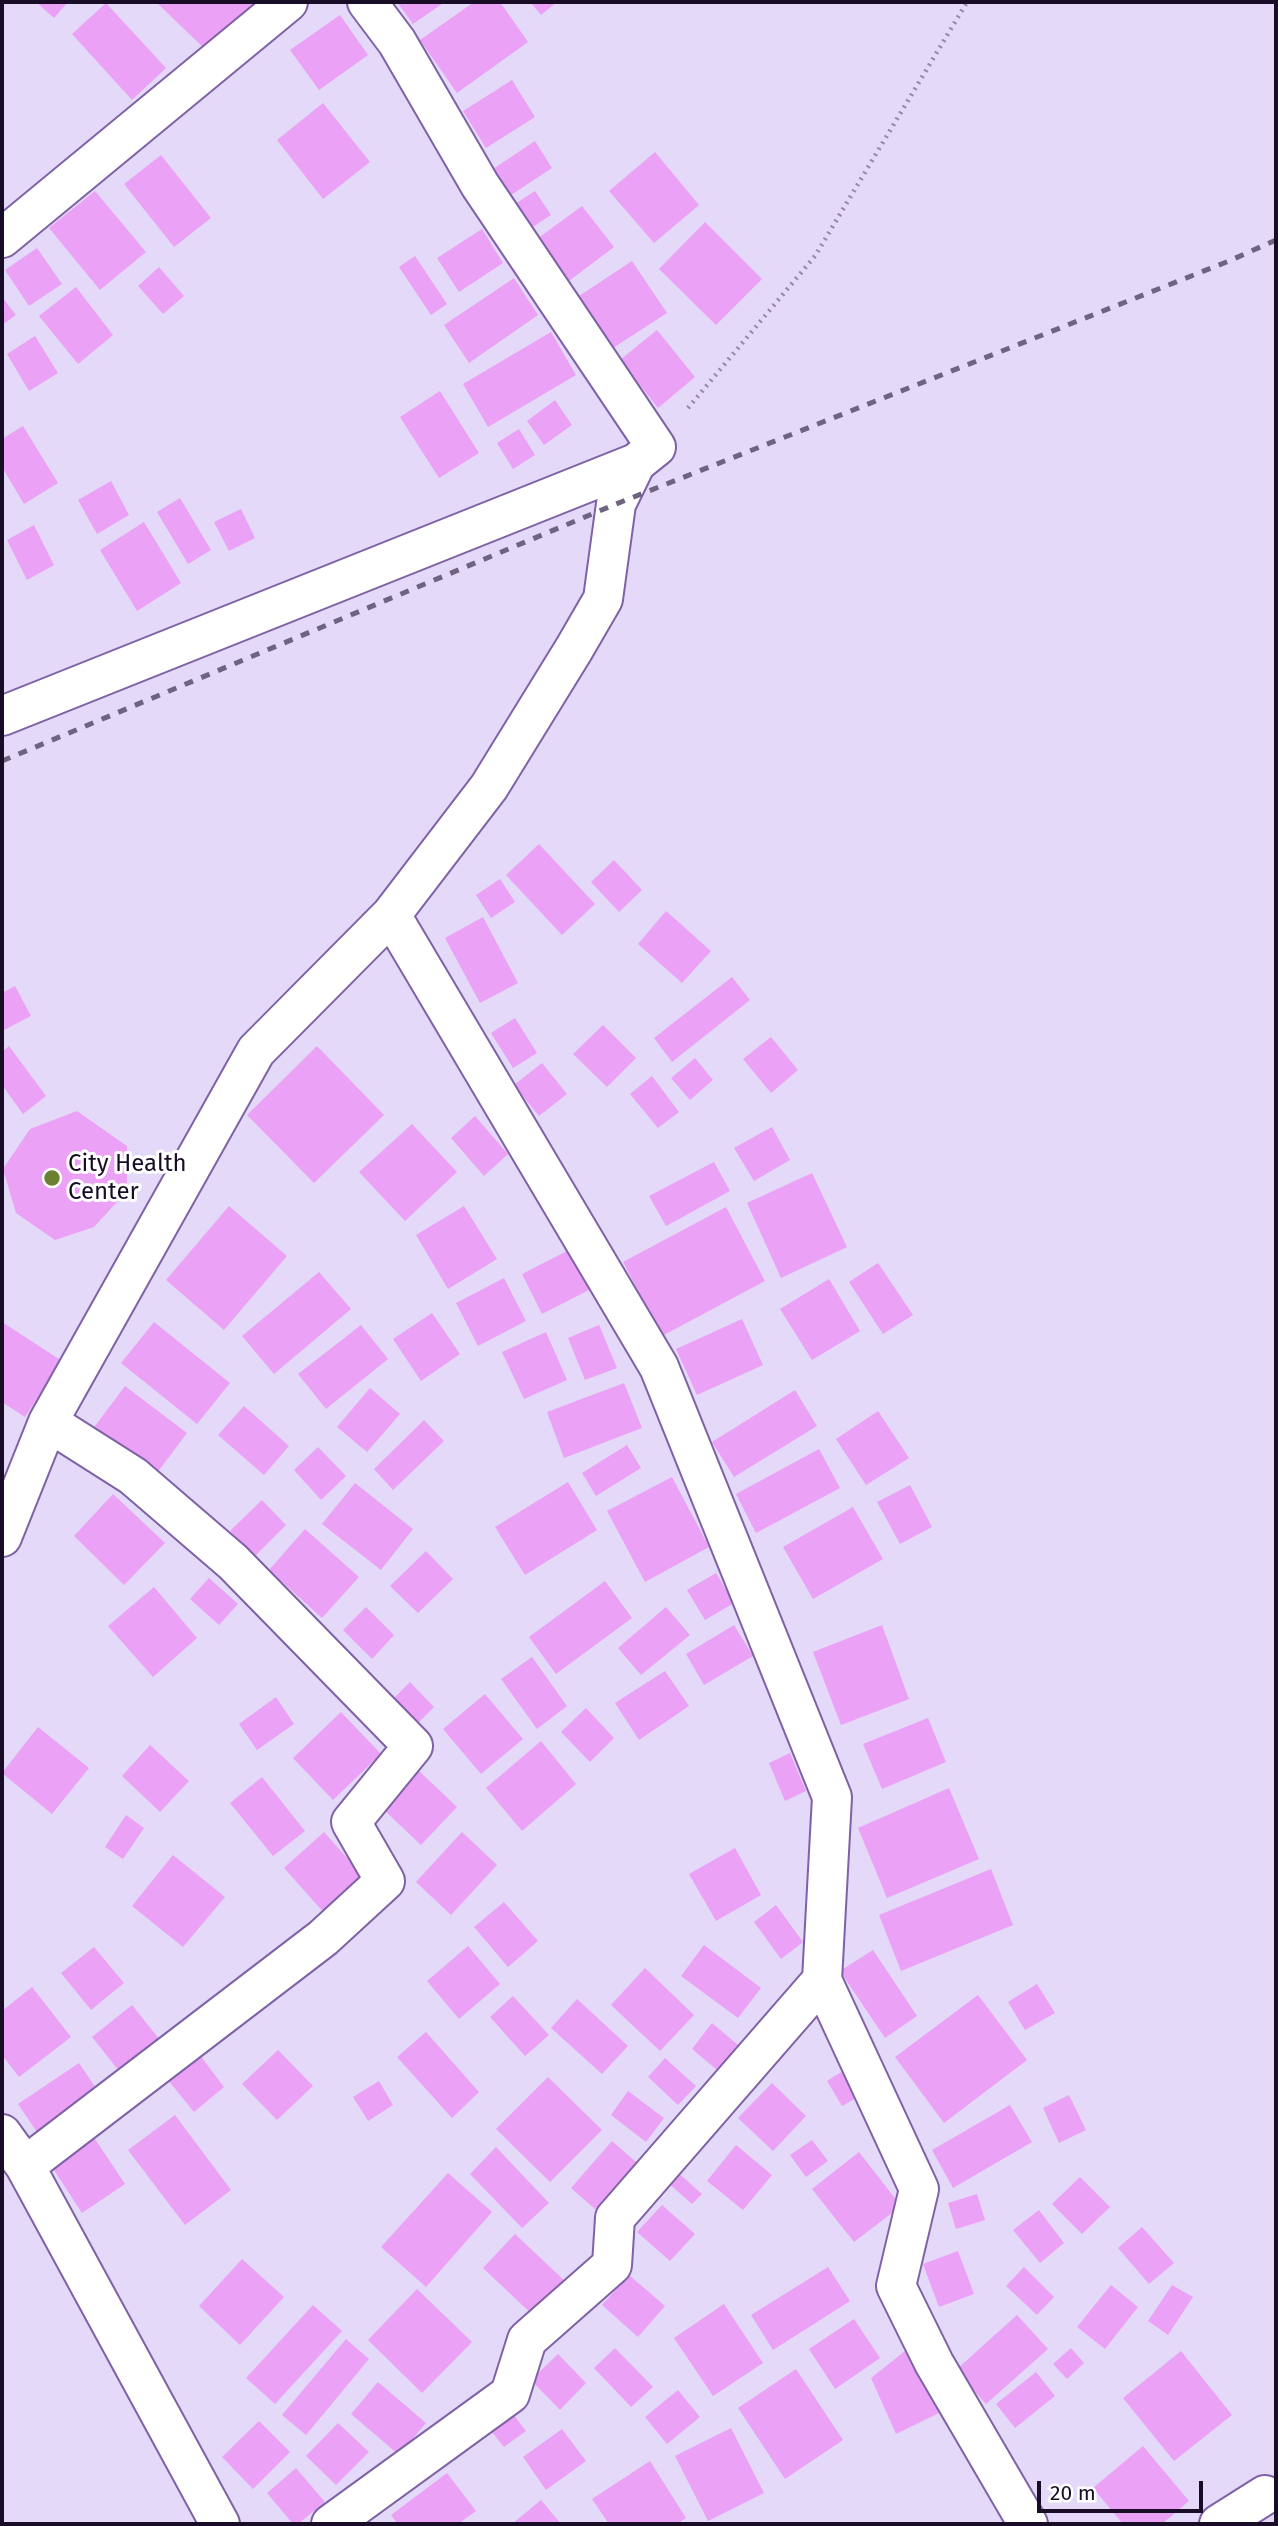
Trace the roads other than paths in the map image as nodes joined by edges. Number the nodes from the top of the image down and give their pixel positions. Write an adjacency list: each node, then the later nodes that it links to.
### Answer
1 (288, 2): 3 (street)
2 (367, 2): 4 (street)
3 (2, 238)
4 (646, 455): 5 (street); 6 (street)
5 (2, 716)
6 (391, 915): 7 (street); 9 (street)
7 (48, 1422): 8 (street); 11 (street)
8 (2, 1537)
9 (822, 1980): 14 (street); 15 (street)
10 (2, 2134): 11 (street)
11 (26, 2166): 13 (street)
12 (1265, 2496): 16 (street)
13 (220, 2524)
14 (331, 2524)
15 (1028, 2524)
16 (1219, 2524)

